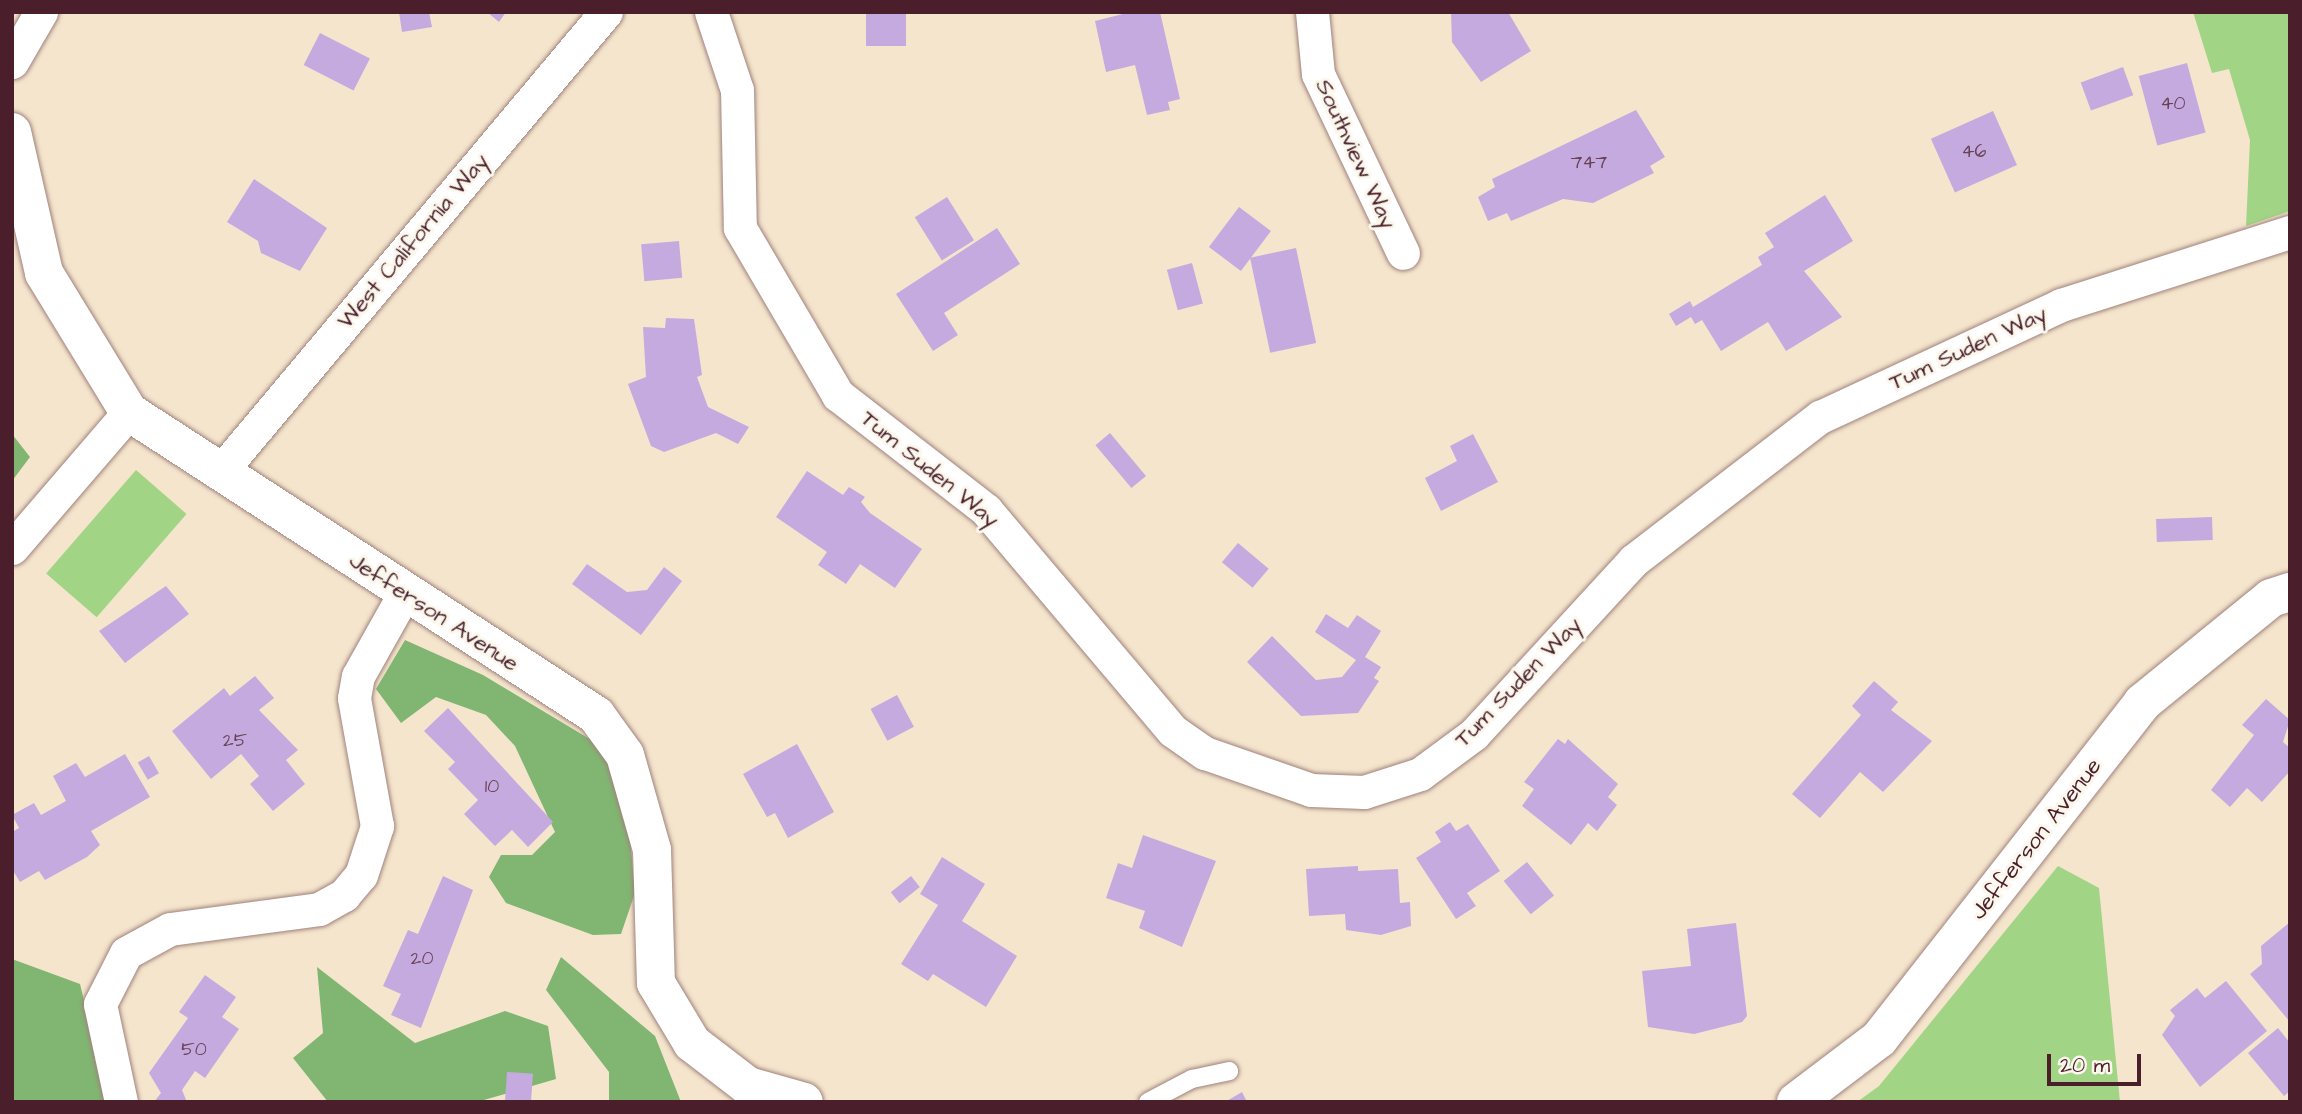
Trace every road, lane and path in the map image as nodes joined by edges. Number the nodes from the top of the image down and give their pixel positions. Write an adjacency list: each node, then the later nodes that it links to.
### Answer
1 (41, 12): 5 (street)
2 (606, 12): 10 (street, West California Way)
3 (711, 12): 7 (street, Tum Suden Way)
4 (1312, 12): 8 (street, Southview Way)
5 (12, 62)
6 (12, 132): 9 (street, Jefferson Avenue)
7 (2290, 232)
8 (1403, 253)
9 (129, 412): 10 (street, Jefferson Avenue); 11 (street)
10 (221, 471): 13 (street, Jefferson Avenue)
11 (12, 548)
12 (2290, 592): 18 (street, Jefferson Avenue)
13 (404, 594): 15 (street); 16 (street, Jefferson Avenue)
14 (1229, 1071): 17 (lane)
15 (121, 1102)
16 (804, 1102)
17 (1148, 1102)
18 (1796, 1102)

